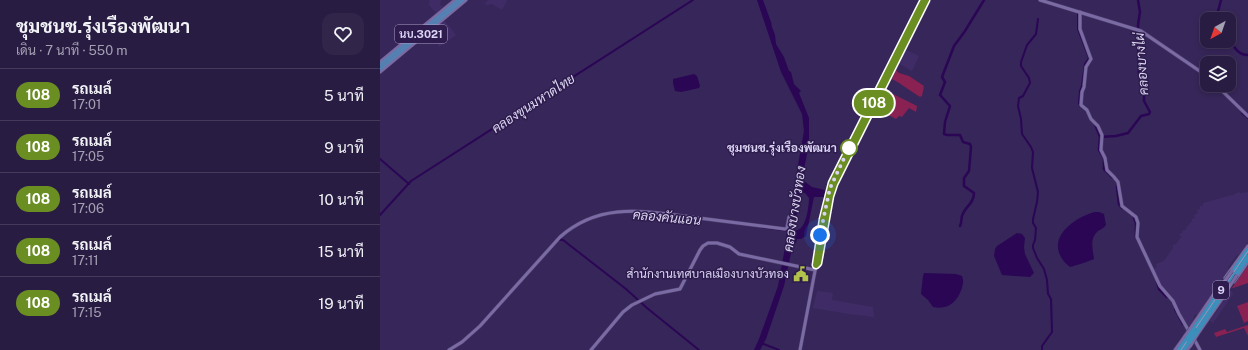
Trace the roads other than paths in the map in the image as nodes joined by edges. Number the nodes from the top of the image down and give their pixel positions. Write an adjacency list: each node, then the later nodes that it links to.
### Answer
1 (455, 0): 9 (street, นบ.3021)
2 (459, 0): 8 (main road, นบ.3021)
3 (463, 0): 11 (main road, นบ.3021)
4 (466, 0): 11 (street, นบ.3021)
5 (925, 0): 19 (street)
6 (1040, 0): 7 (street)
7 (1080, 14): 12 (street); 22 (street)
8 (438, 18): 9 (street); 10 (main road, นบ.3021)
9 (426, 25): 10 (street, นบ.3021)
10 (380, 64)
11 (380, 70)
12 (1200, 71)
13 (1223, 92): 14 (street)
14 (1248, 116)
15 (789, 217): 26 (street)
16 (1248, 246): 18 (street, bridge); 20 (street)
17 (1248, 250): 23 (highway, 9)
18 (1248, 259): 21 (street); 23 (highway, 9)
19 (815, 270): 27 (street); 28 (street)
20 (1207, 304): 22 (street); 23 (street)
21 (1212, 314): 23 (street); 25 (street)
22 (1188, 329): 25 (street)
23 (1195, 331): 24 (highway, 9, bridge); 24 (street, bridge)
24 (1188, 340): 29 (street); 30 (highway, 9); 31 (highway, 9); 32 (street)
25 (1195, 341): 33 (street)
26 (449, 350)
27 (591, 350)
28 (800, 350)
29 (1175, 350)
30 (1179, 350)
31 (1183, 350)
32 (1187, 350)
33 (1200, 350)

